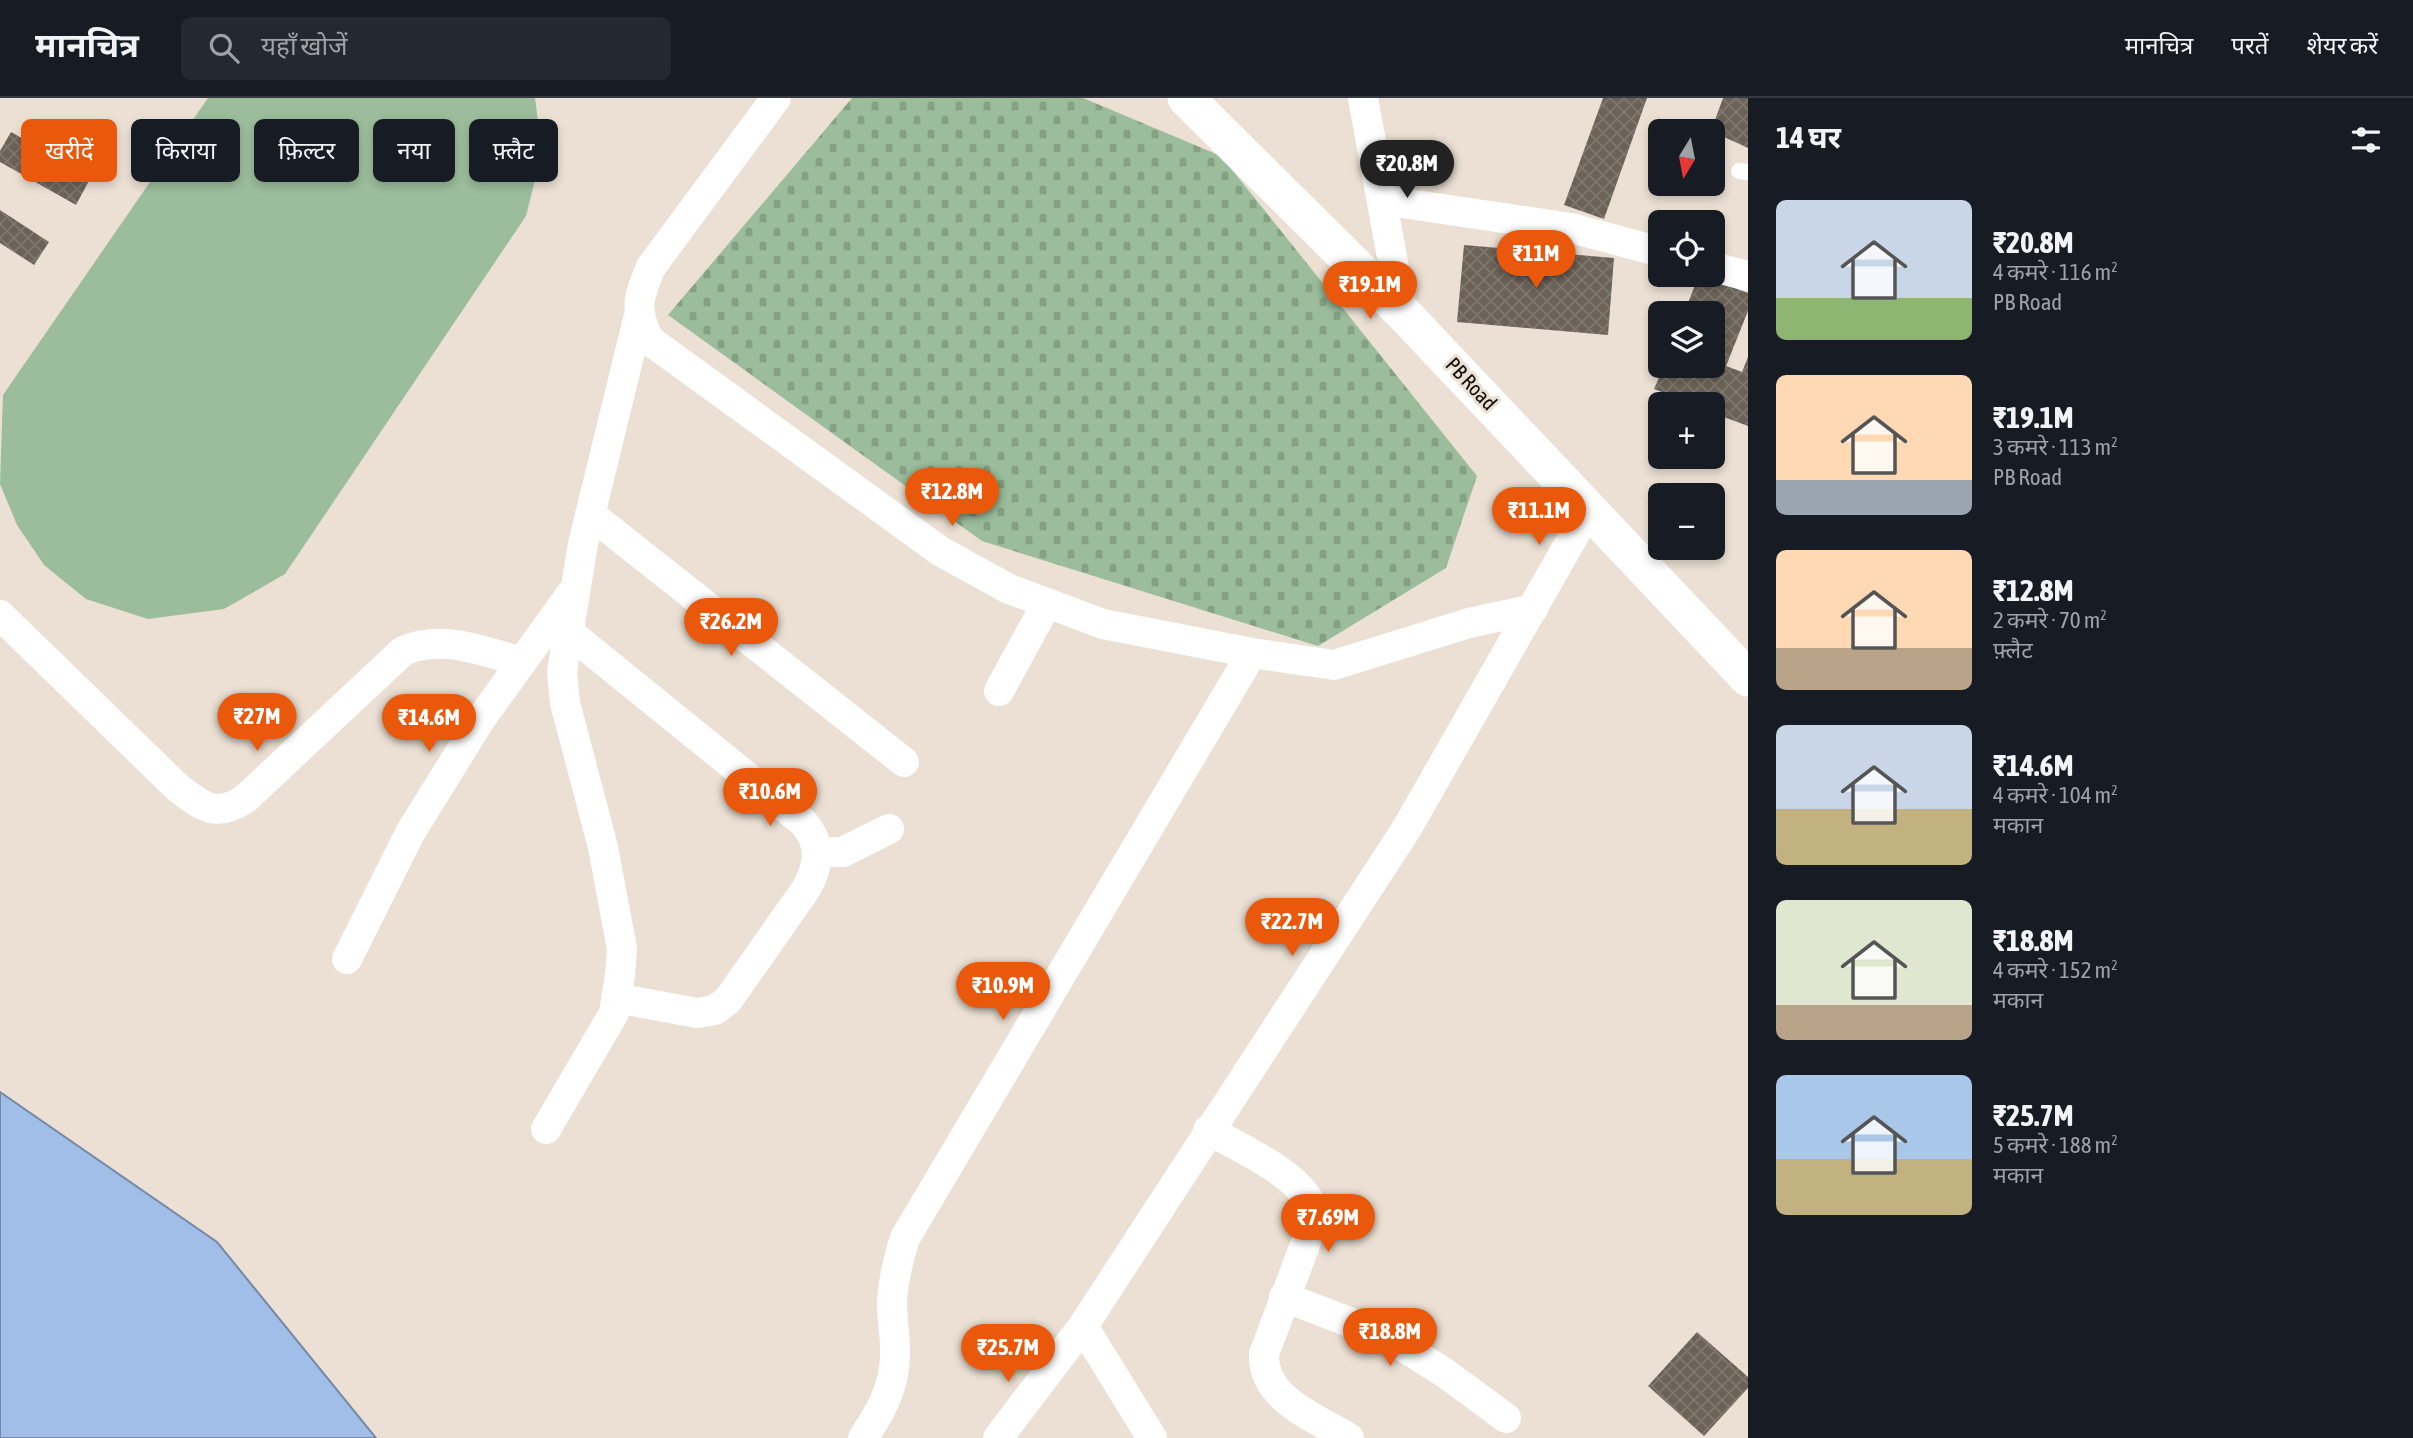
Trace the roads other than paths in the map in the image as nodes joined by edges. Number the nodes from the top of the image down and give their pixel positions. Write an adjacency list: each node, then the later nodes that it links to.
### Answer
1 (776, 98): 9 (street)
2 (1185, 98): 8 (street, PB Road)
3 (1363, 98): 4 (street)
4 (1381, 200): 5 (street); 8 (street)
5 (1648, 248)
6 (1725, 270): 7 (street)
7 (1748, 276)
8 (1402, 312): 10 (street, PB Road)
9 (638, 318): 11 (street); 13 (street)
10 (1589, 509): 14 (street); 19 (street, PB Road)
11 (590, 514): 12 (street); 21 (street)
12 (575, 588): 16 (street); 18 (street)
13 (1047, 603): 17 (street); 20 (street)
14 (1533, 609): 17 (street); 27 (street)
15 (0, 615): 18 (street)
16 (567, 631): 23 (street); 25 (street)
17 (1252, 653): 31 (street)
18 (522, 662): 24 (street)
19 (1748, 678)
20 (999, 691)
21 (904, 762)
22 (889, 828): 23 (street)
23 (819, 852): 25 (street)
24 (347, 959)
25 (616, 998): 26 (street)
26 (545, 1129)
27 (1209, 1130): 28 (street); 29 (street)
28 (1284, 1297): 30 (street); 34 (street)
29 (1083, 1326): 32 (street); 33 (street)
30 (1506, 1418)
31 (863, 1438)
32 (998, 1438)
33 (1152, 1438)
34 (1349, 1438)

